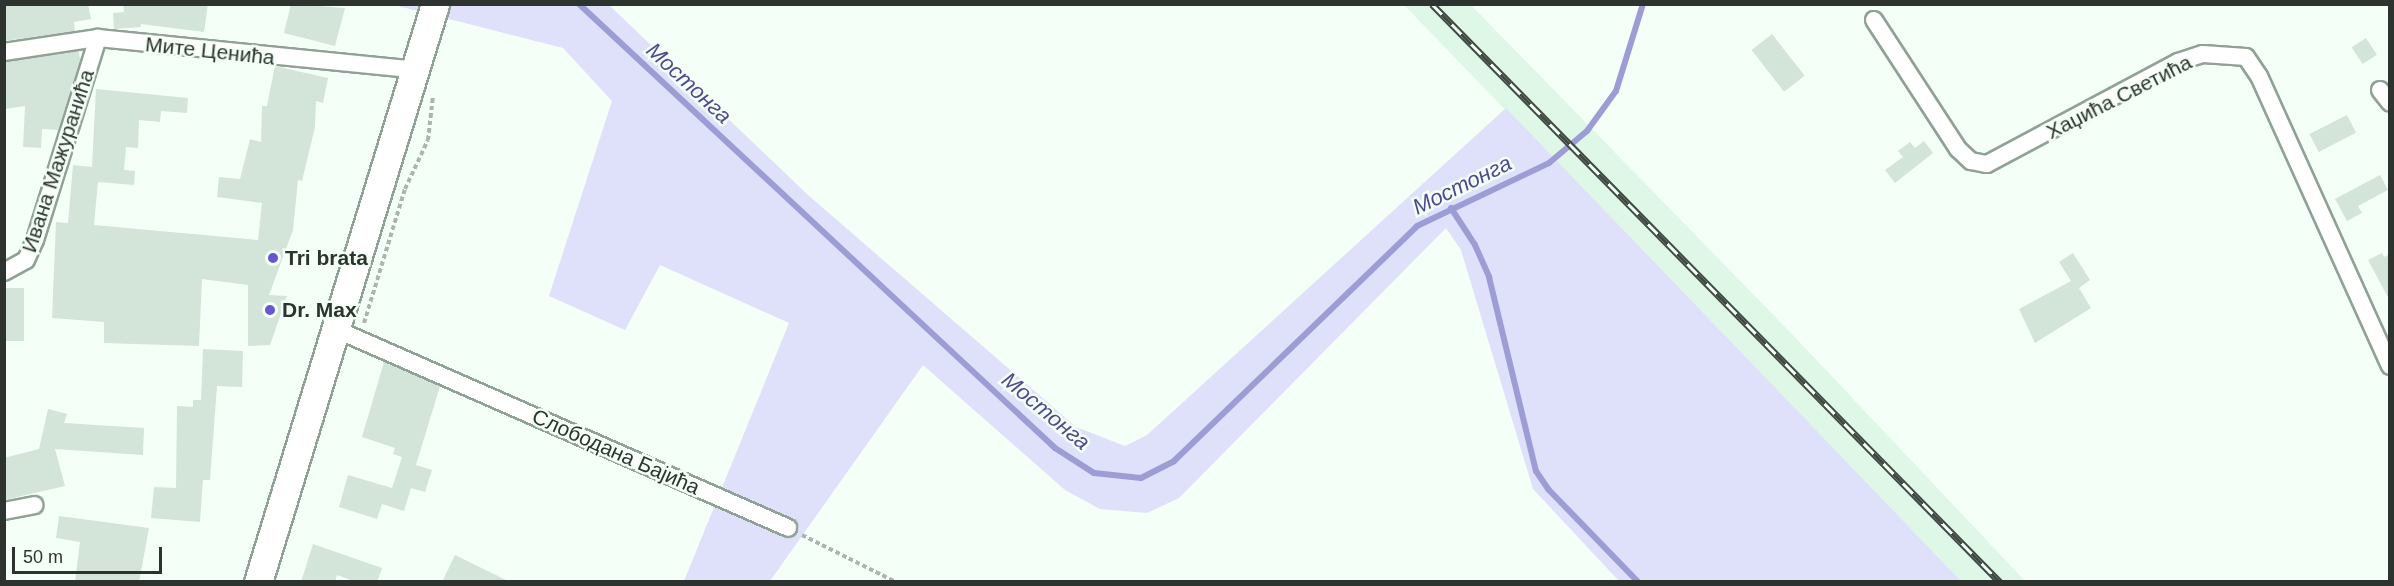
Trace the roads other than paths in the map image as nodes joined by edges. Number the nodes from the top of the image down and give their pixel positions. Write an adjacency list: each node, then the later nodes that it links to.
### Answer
1 (435, 4): 5 (main road)
2 (1874, 20): 8 (street, Хаџића Светића)
3 (98, 38): 4 (street, Мите Ценића); 5 (street, Мите Ценића); 6 (street, Ивана Мажуранића)
4 (4, 52)
5 (417, 70): 7 (main road)
6 (4, 272)
7 (333, 328): 11 (street, Слободана Бајића); 12 (main road)
8 (2390, 366)
9 (34, 505): 10 (street)
10 (4, 511)
11 (788, 528)
12 (258, 582)

